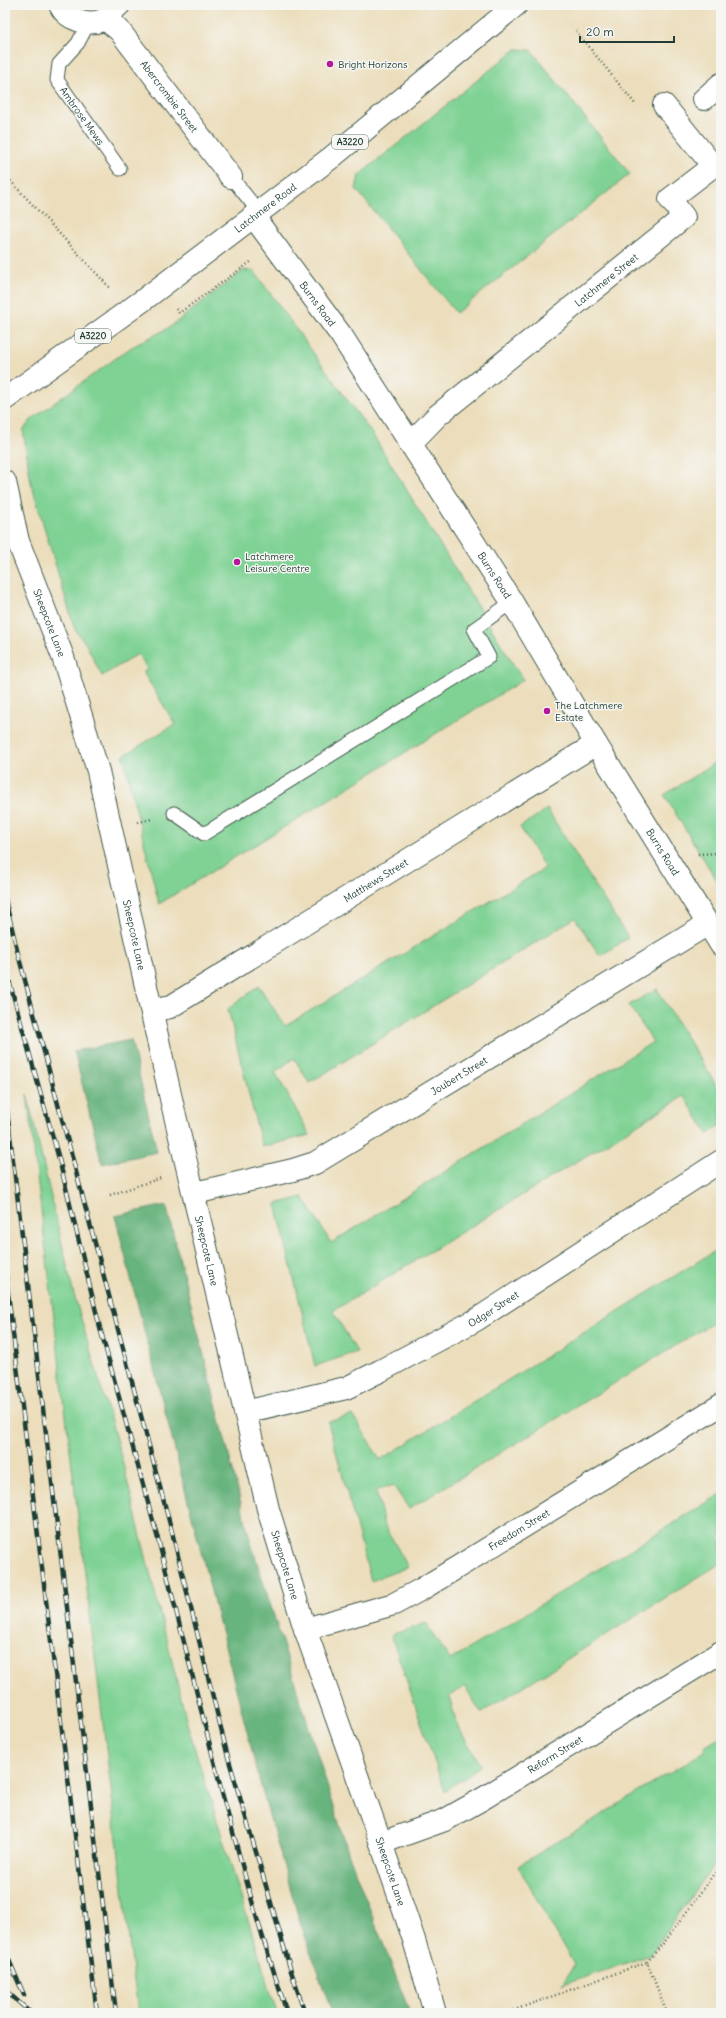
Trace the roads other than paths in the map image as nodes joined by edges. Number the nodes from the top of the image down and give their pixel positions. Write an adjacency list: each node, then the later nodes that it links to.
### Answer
1 (60, 5): 3 (main road, Abercrombie Street)
2 (516, 5): 9 (main road, Latchmere Road / A3220)
3 (104, 15): 7 (lane, Ambrose Mews); 8 (main road, Abercrombie Street)
4 (721, 84): 5 (main road)
5 (704, 98)
6 (664, 105): 11 (main road, Latchmere Street)
7 (120, 168)
8 (231, 176): 9 (lane)
9 (256, 214): 10 (main road, Latchmere Road / A3220); 11 (main road, Burns Road)
10 (5, 399)
11 (410, 444): 13 (main road, Burns Road)
12 (5, 482): 18 (main road, Sheepcote Lane)
13 (512, 602): 14 (main road, Burns Road); 15 (lane)
14 (596, 744): 16 (main road, Burns Road); 18 (main road, Matthews Street)
15 (174, 813)
16 (708, 924): 17 (main road, Burns Road); 20 (main road, Joubert Street)
17 (721, 944)
18 (152, 1012): 20 (main road, Sheepcote Lane)
19 (721, 1161): 22 (main road, Odger Street)
20 (194, 1193): 22 (main road, Sheepcote Lane)
21 (721, 1405): 23 (main road, Freedom Street)
22 (245, 1412): 23 (main road, Sheepcote Lane)
23 (305, 1629): 25 (main road, Sheepcote Lane)
24 (721, 1652): 25 (main road, Reform Street)
25 (381, 1842): 26 (main road, Sheepcote Lane)
26 (435, 2013)

